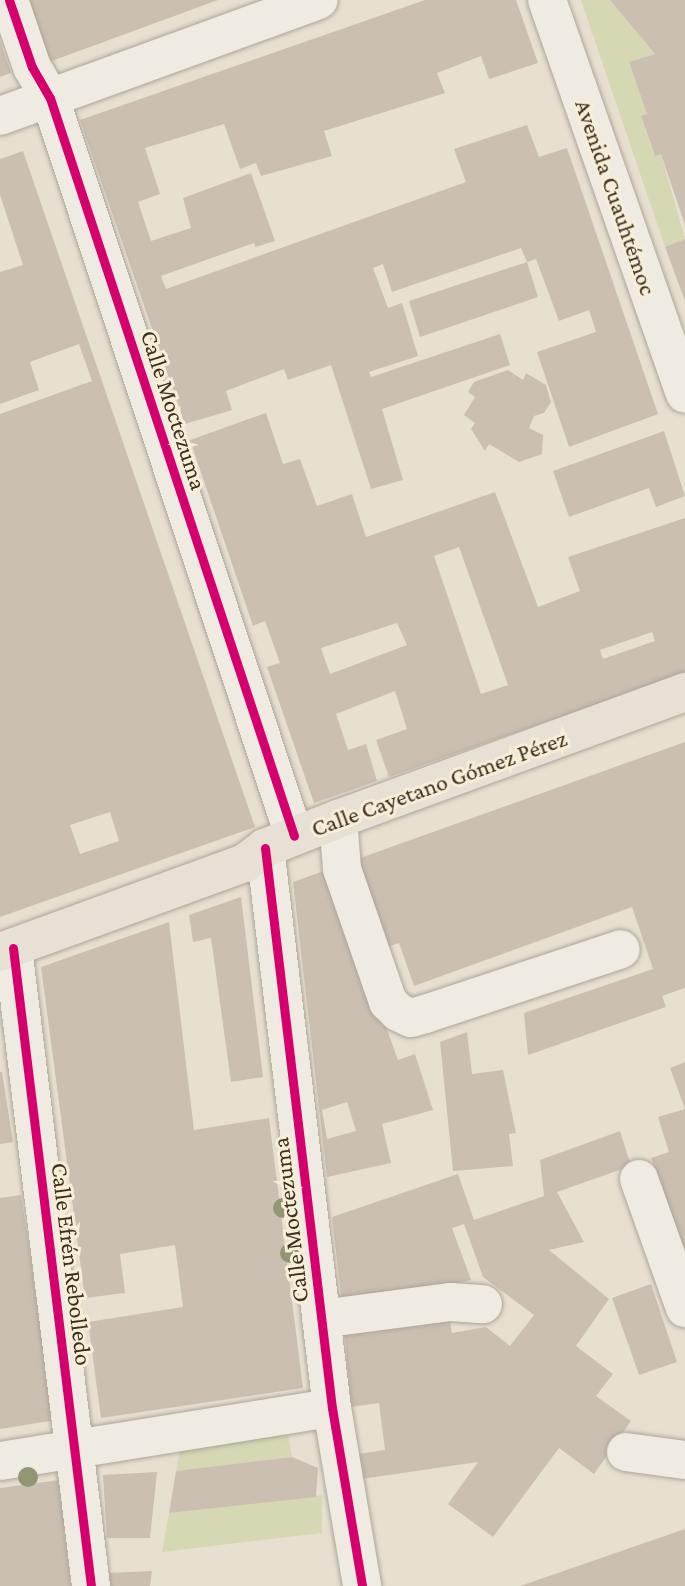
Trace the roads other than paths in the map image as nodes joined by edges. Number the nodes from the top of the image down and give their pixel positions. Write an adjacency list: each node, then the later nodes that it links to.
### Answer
1 (9, 0): 4 (street, Calle Moctezuma)
2 (319, 0): 4 (street)
3 (547, 0): 6 (street, Avenida Cuauhtémoc)
4 (51, 98): 5 (street); 9 (street, Calle Moctezuma)
5 (0, 116)
6 (685, 393)
7 (685, 692): 8 (main road, Calle Cayetano Gómez Pérez)
8 (338, 819): 9 (main road, Calle Cayetano Gómez Pérez); 10 (street)
9 (279, 842): 11 (main road, Calle Cayetano Gómez Pérez); 15 (street, Calle Moctezuma)
10 (621, 948)
11 (6, 950): 17 (street, Calle Efrén Rebolledo)
12 (639, 1179): 14 (street)
13 (483, 1304): 15 (street)
14 (685, 1308)
15 (321, 1319): 16 (street, Calle Moctezuma)
16 (332, 1408): 17 (street); 22 (street, Calle Moctezuma)
17 (77, 1451): 20 (street); 21 (street, Calle Efrén Rebolledo)
18 (626, 1451): 19 (street)
19 (685, 1460)
20 (0, 1461)
21 (91, 1586)
22 (362, 1586)

